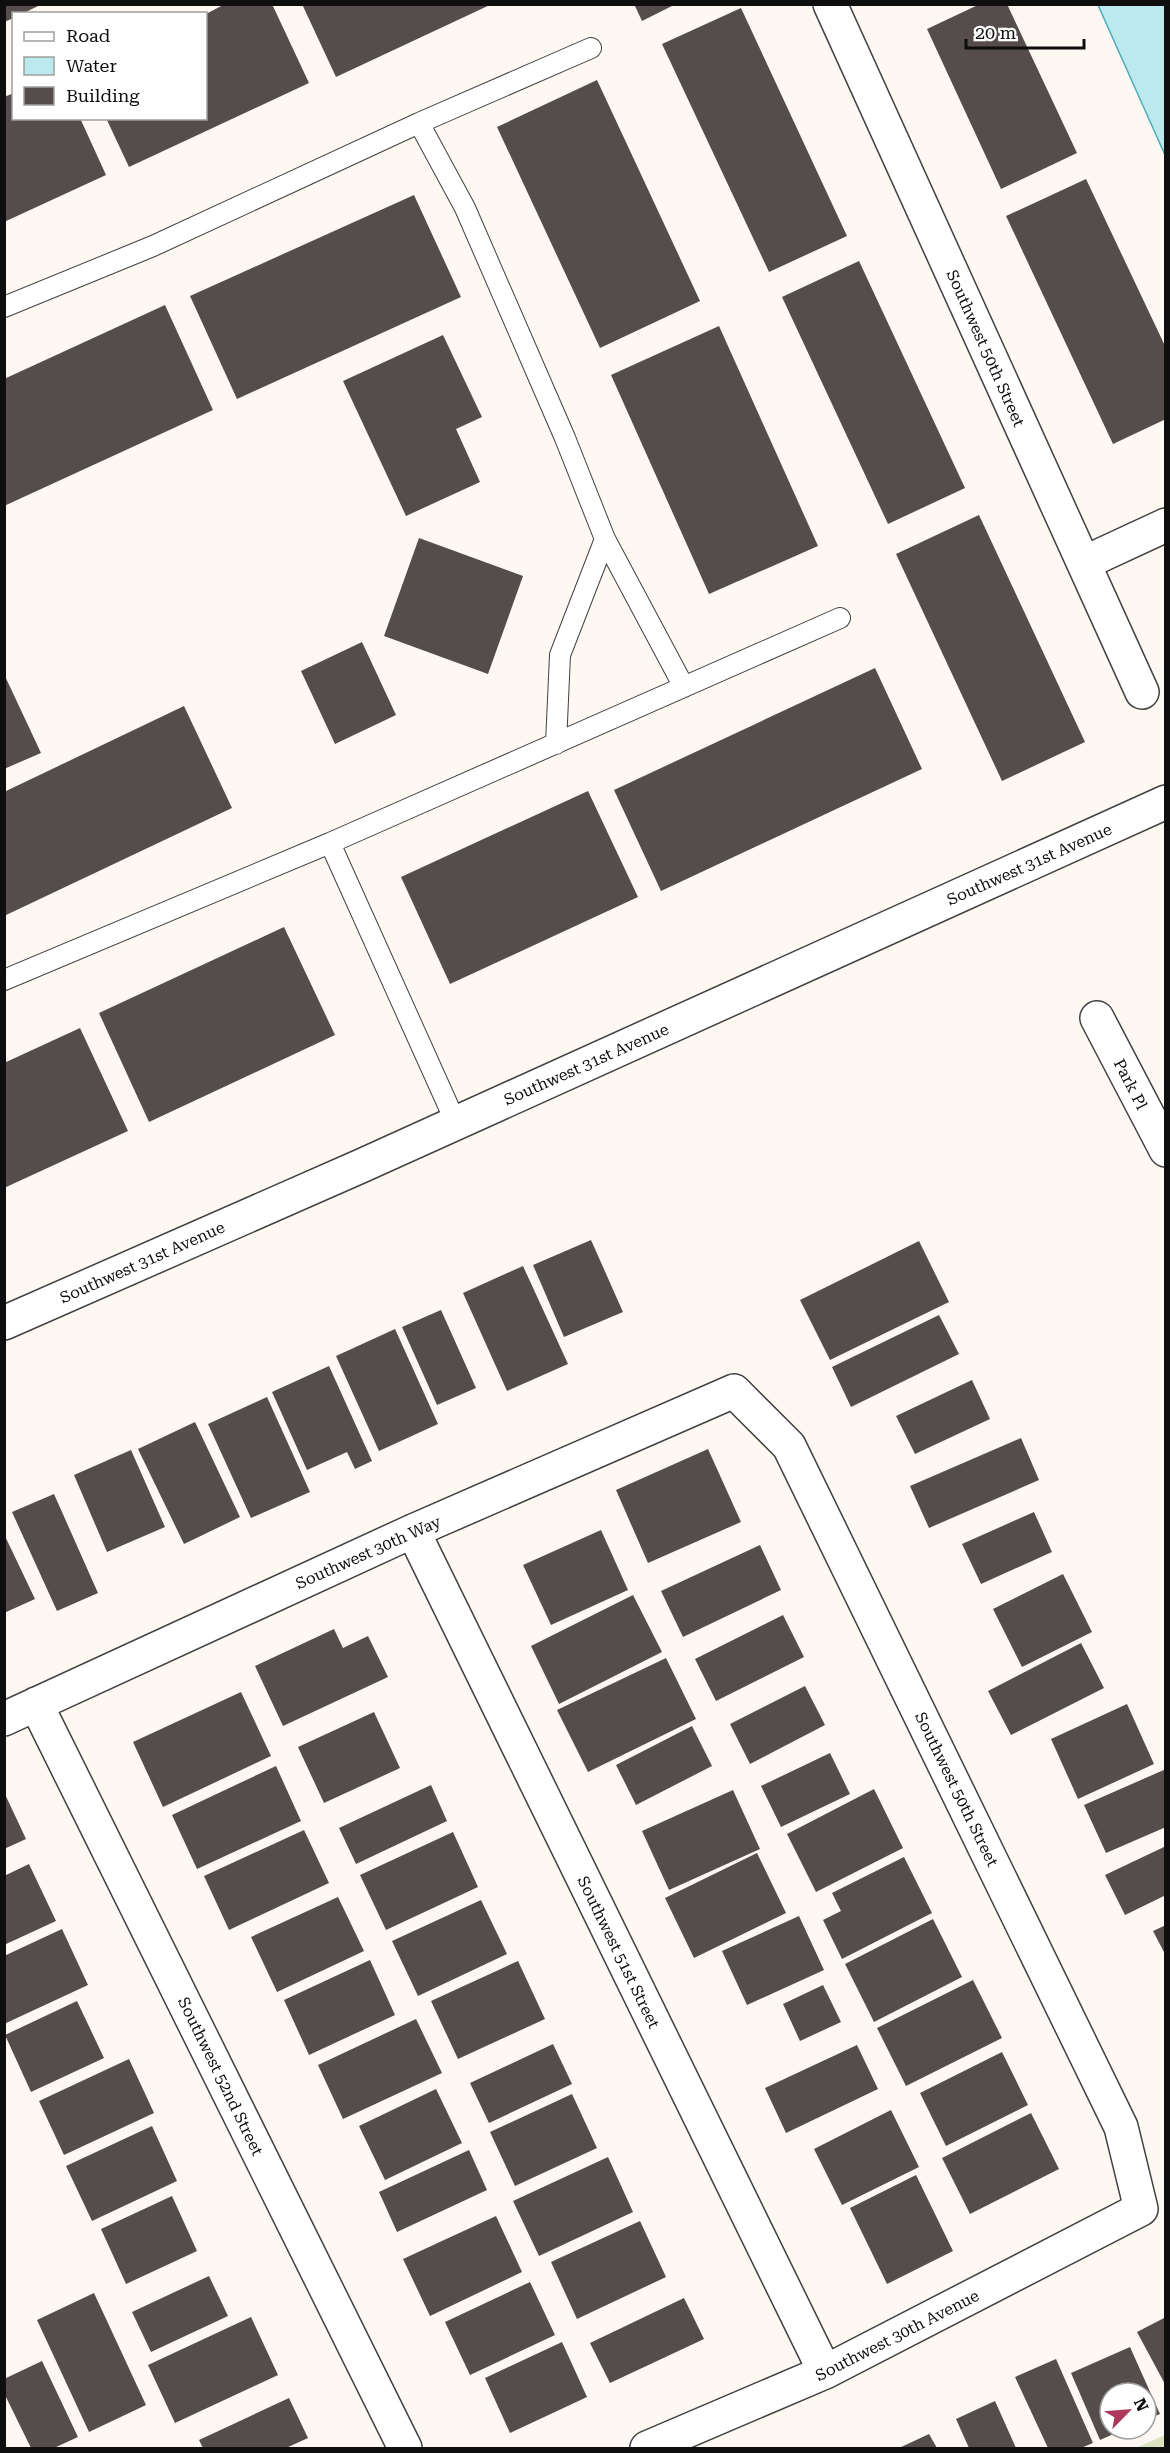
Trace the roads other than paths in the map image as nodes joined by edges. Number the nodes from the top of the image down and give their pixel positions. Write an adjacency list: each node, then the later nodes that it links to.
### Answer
1 (830, 4): 7 (street, Southwest 50th Street)
2 (591, 48): 3 (lane)
3 (419, 123): 4 (lane); 6 (lane)
4 (4, 307)
5 (1166, 525): 7 (street)
6 (605, 539): 9 (lane); 11 (lane)
7 (1084, 563): 10 (street, Southwest 50th Street)
8 (840, 618): 9 (lane)
9 (684, 687): 11 (lane)
10 (1142, 692)
11 (556, 744): 13 (lane)
12 (1166, 802): 16 (street, Southwest 31st Avenue)
13 (330, 843): 14 (lane); 16 (lane)
14 (4, 980)
15 (1097, 1018): 17 (street, Park Pl)
16 (456, 1123): 18 (street, Southwest 31st Avenue)
17 (1166, 1150)
18 (4, 1323)
19 (734, 1391): 20 (street, Southwest 30th Way); 23 (street, Southwest 50th Street)
20 (413, 1531): 21 (street, Southwest 30th Way); 24 (street, Southwest 51st Street)
21 (36, 1704): 22 (street, Southwest 30th Way); 25 (street, Southwest 52nd Street)
22 (4, 1719)
23 (1141, 2210): 24 (street, Southwest 30th Avenue)
24 (825, 2372): 26 (street, Southwest 30th Avenue)
25 (405, 2448)
26 (647, 2448)

